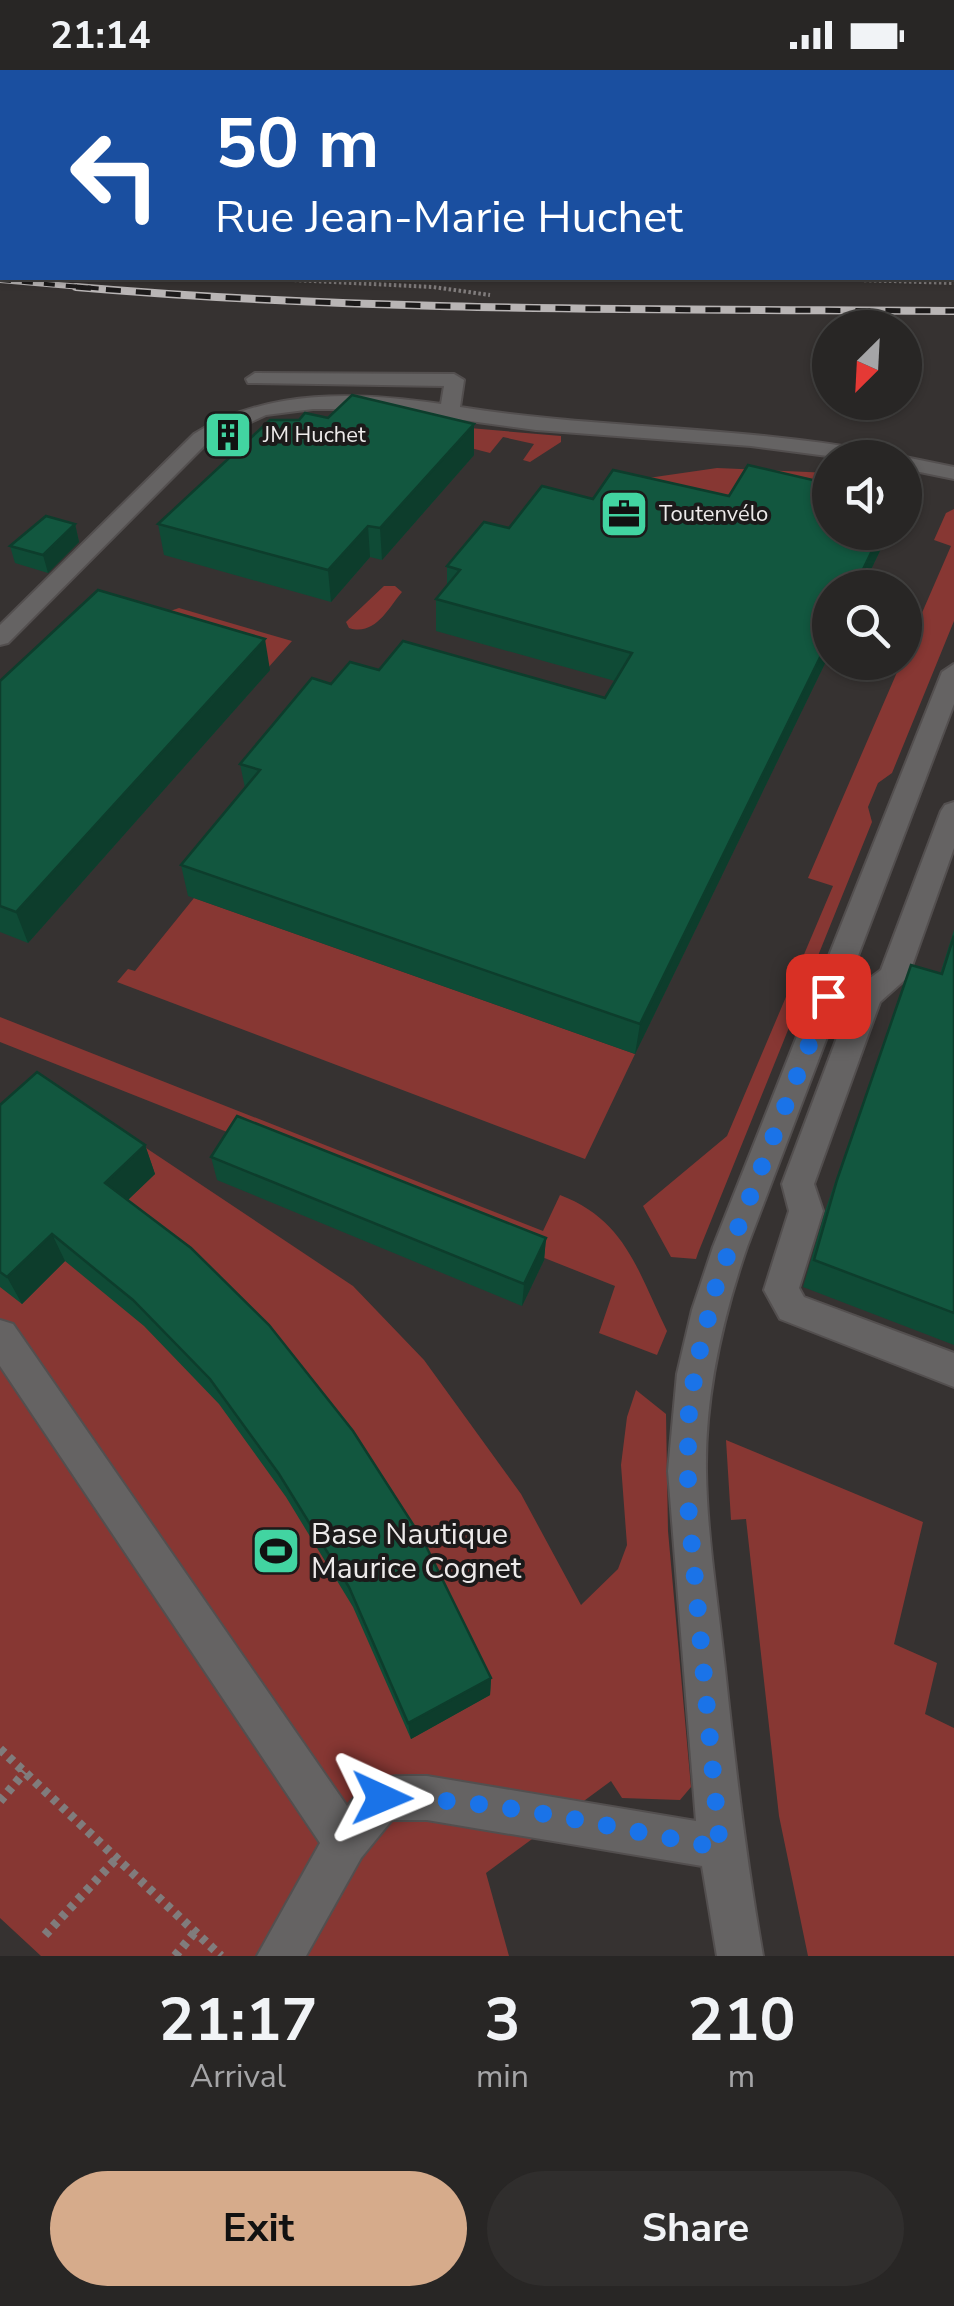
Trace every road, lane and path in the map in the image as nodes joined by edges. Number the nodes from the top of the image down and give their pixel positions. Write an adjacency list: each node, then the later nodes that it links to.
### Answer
1 (312, 280): 4 (path)
2 (847, 280): 3 (path)
3 (954, 284)
4 (490, 296)
5 (254, 379): 6 (street)
6 (449, 412): 7 (street); 10 (street)
7 (812, 445)
8 (922, 466): 9 (street)
9 (954, 473)
10 (0, 638)
11 (954, 672): 19 (street)
12 (954, 810): 14 (street)
13 (2, 1339): 18 (street)
14 (954, 1370)
15 (0, 1749): 16 (path)
16 (25, 1772): 17 (path); 20 (path)
17 (0, 1801)
18 (345, 1842): 19 (street); 25 (street)
19 (720, 1848): 26 (street)
20 (117, 1858): 21 (path); 22 (path)
21 (195, 1932): 23 (path); 24 (path)
22 (45, 1935)
23 (175, 1956)
24 (221, 1956)
25 (280, 1956)
26 (740, 1956)

